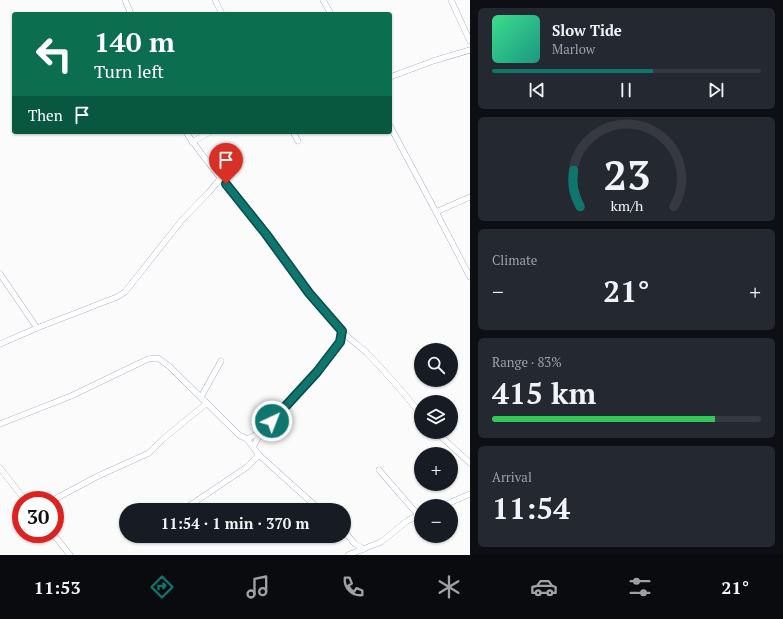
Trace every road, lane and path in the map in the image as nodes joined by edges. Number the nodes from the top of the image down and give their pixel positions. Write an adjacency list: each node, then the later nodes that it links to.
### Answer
1 (125, 0): 5 (street)
2 (215, 0): 6 (street)
3 (450, 0): 8 (street)
4 (325, 1): 7 (street)
5 (130, 12)
6 (221, 12)
7 (330, 12)
8 (470, 41)
9 (470, 50): 10 (street)
10 (392, 76)
11 (392, 130): 19 (street)
12 (187, 134): 16 (street)
13 (206, 134): 16 (street)
14 (294, 134): 15 (street)
15 (298, 141)
16 (192, 142): 17 (street)
17 (221, 178): 22 (street); 23 (street)
18 (470, 197): 19 (street)
19 (436, 212): 21 (street)
20 (0, 274): 22 (street)
21 (470, 277)
22 (37, 328): 26 (street)
23 (342, 331): 24 (street); 25 (street)
24 (351, 340): 25 (street); 30 (street)
25 (340, 342): 32 (street)
26 (0, 344)
27 (221, 360): 28 (street)
28 (201, 397): 29 (street); 31 (street)
29 (207, 403): 33 (street); 41 (street)
30 (414, 406)
31 (0, 424)
32 (261, 432): 33 (street); 35 (street)
33 (247, 439): 35 (street)
34 (443, 439): 37 (street)
35 (253, 447): 36 (street)
36 (260, 455): 44 (street); 45 (street)
37 (470, 464)
38 (0, 468): 40 (street)
39 (379, 470): 46 (street)
40 (18, 491)
41 (64, 494)
42 (470, 494): 43 (street)
43 (458, 499)
44 (194, 503)
45 (312, 503)
46 (414, 509)
47 (414, 517): 51 (street)
48 (351, 539): 50 (street)
49 (60, 543): 53 (street)
50 (355, 544): 51 (street); 52 (street)
51 (364, 549): 52 (street)
52 (351, 554)
53 (70, 555)

